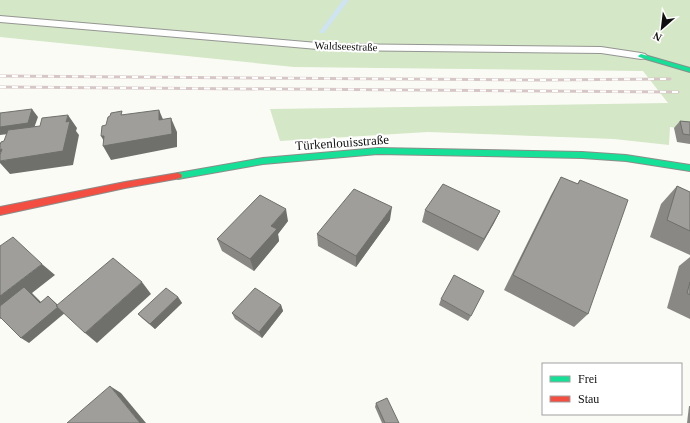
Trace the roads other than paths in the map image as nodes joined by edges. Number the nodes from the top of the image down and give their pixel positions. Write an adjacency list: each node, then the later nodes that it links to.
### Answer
1 (0, 19): 2 (lane, Waldseestraße)
2 (642, 56): 3 (street, Waldseestraße)
3 (690, 70)
4 (690, 168): 5 (street, Türkenlouisstraße)
5 (0, 211)

